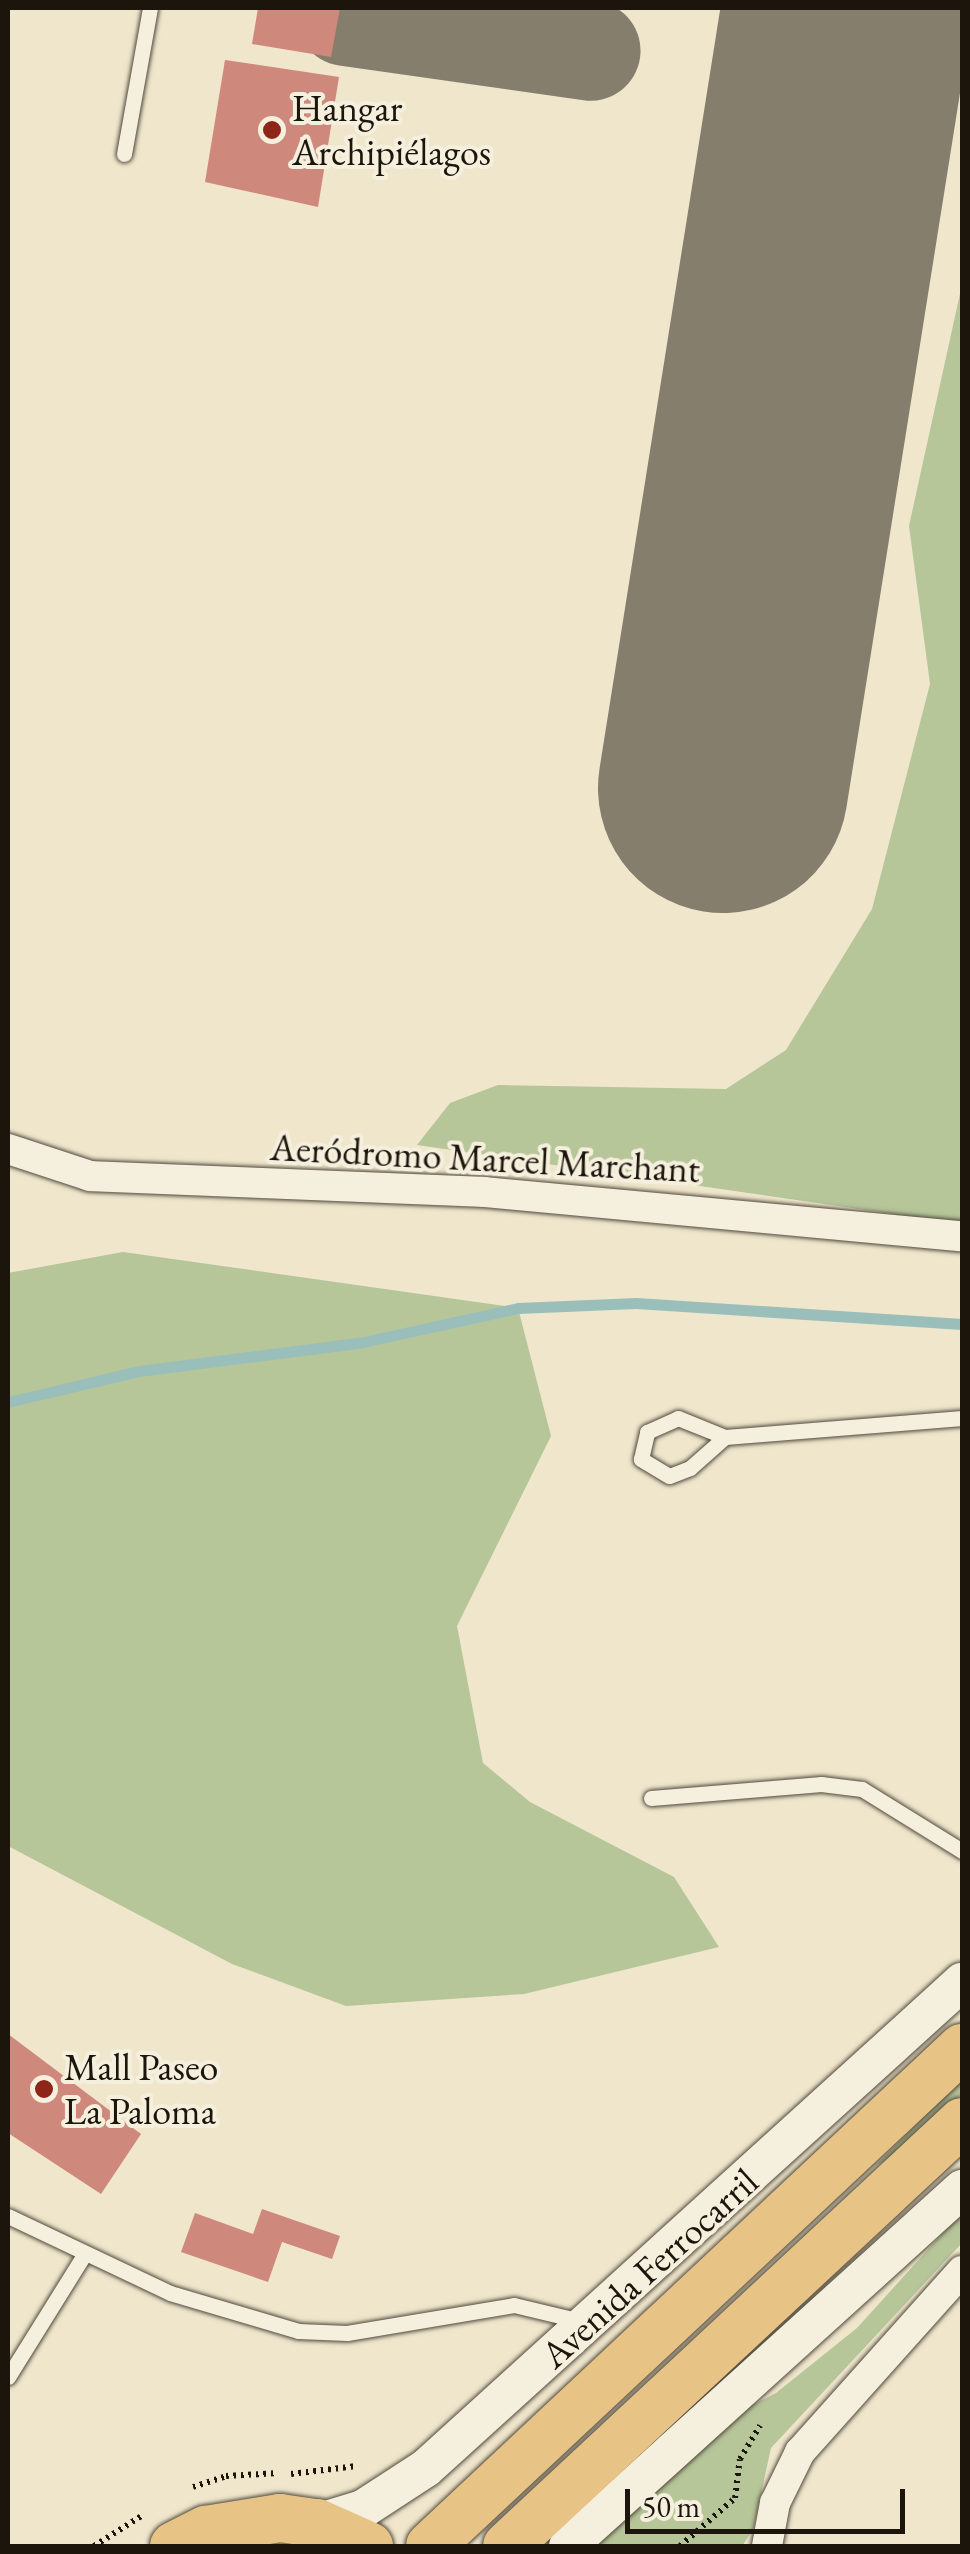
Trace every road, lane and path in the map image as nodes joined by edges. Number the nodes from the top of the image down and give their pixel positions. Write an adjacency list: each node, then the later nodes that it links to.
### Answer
1 (150, 8): 2 (lane)
2 (124, 154)
3 (8, 1149): 4 (street, Aeródromo Marcel Marchant)
4 (962, 1236)
5 (962, 1418): 6 (lane)
6 (725, 1437): 6 (lane)
7 (651, 1798): 8 (lane)
8 (962, 1851)
9 (962, 1982): 16 (street, Avenida Ferrocarril)
10 (962, 2048): 22 (main road, Avenida Ferrocarril)
11 (962, 2122): 23 (main road)
12 (962, 2188): 24 (street)
13 (8, 2216): 14 (lane)
14 (84, 2255): 16 (lane); 17 (lane)
15 (962, 2270): 18 (street)
16 (589, 2323): 19 (street, Avenida Ferrocarril)
17 (8, 2377)
18 (775, 2503): 25 (path); 26 (street)
19 (316, 2523): 20 (main road); 21 (main road)
20 (174, 2546)
21 (369, 2546)
22 (430, 2546)
23 (507, 2546)
24 (568, 2546)
25 (680, 2546)
26 (767, 2546)

